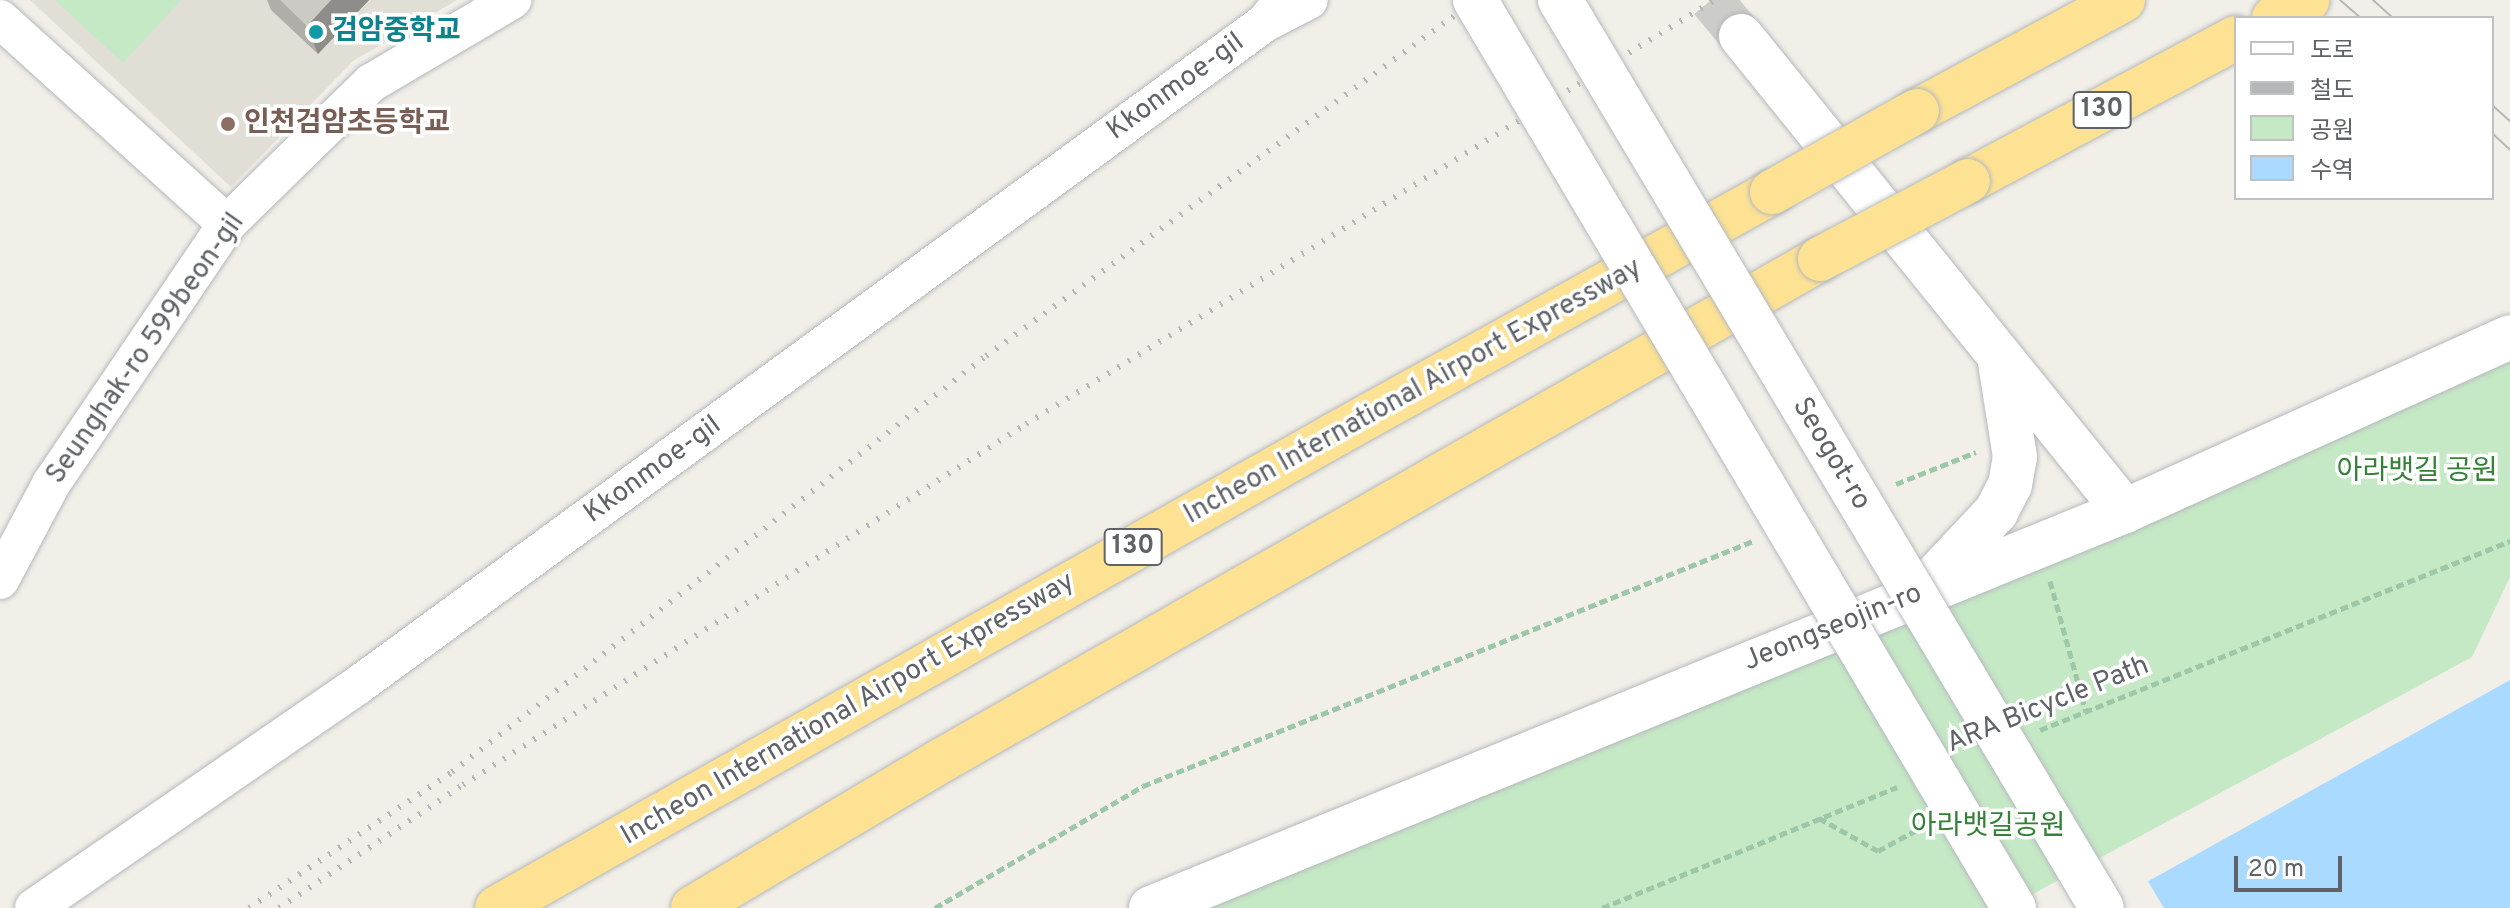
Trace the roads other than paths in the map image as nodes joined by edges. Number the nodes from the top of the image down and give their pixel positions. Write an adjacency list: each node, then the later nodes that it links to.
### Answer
1 (512, 0): 12 (street, Seunghak-ro 599beon-gil)
2 (1309, 0): 7 (street, Kkonmoe-gil)
3 (1475, 0): 22 (street, bridge)
4 (1560, 0): 23 (street, Seogot-ro, bridge)
5 (2123, 0): 19 (highway, Incheon International Airport Expressway / 130, bridge)
6 (2308, 0): 8 (highway)
7 (1274, 11): 18 (street, Kkonmoe-gil)
8 (2278, 16)
9 (0, 19): 12 (street)
10 (1741, 36): 14 (street)
11 (2234, 39): 20 (highway, 130, bridge)
12 (227, 224): 16 (street, Seunghak-ro 599beon-gil)
13 (2510, 337): 15 (street, Jeongseojin-ro)
14 (1999, 351): 15 (street); 17 (street)
15 (2125, 511): 17 (street, Jeongseojin-ro)
16 (0, 580)
17 (1919, 593): 21 (street, Jeongseojin-ro)
18 (34, 908)
19 (497, 908)
20 (693, 908)
21 (1151, 908)
22 (2014, 908)
23 (2102, 908)

